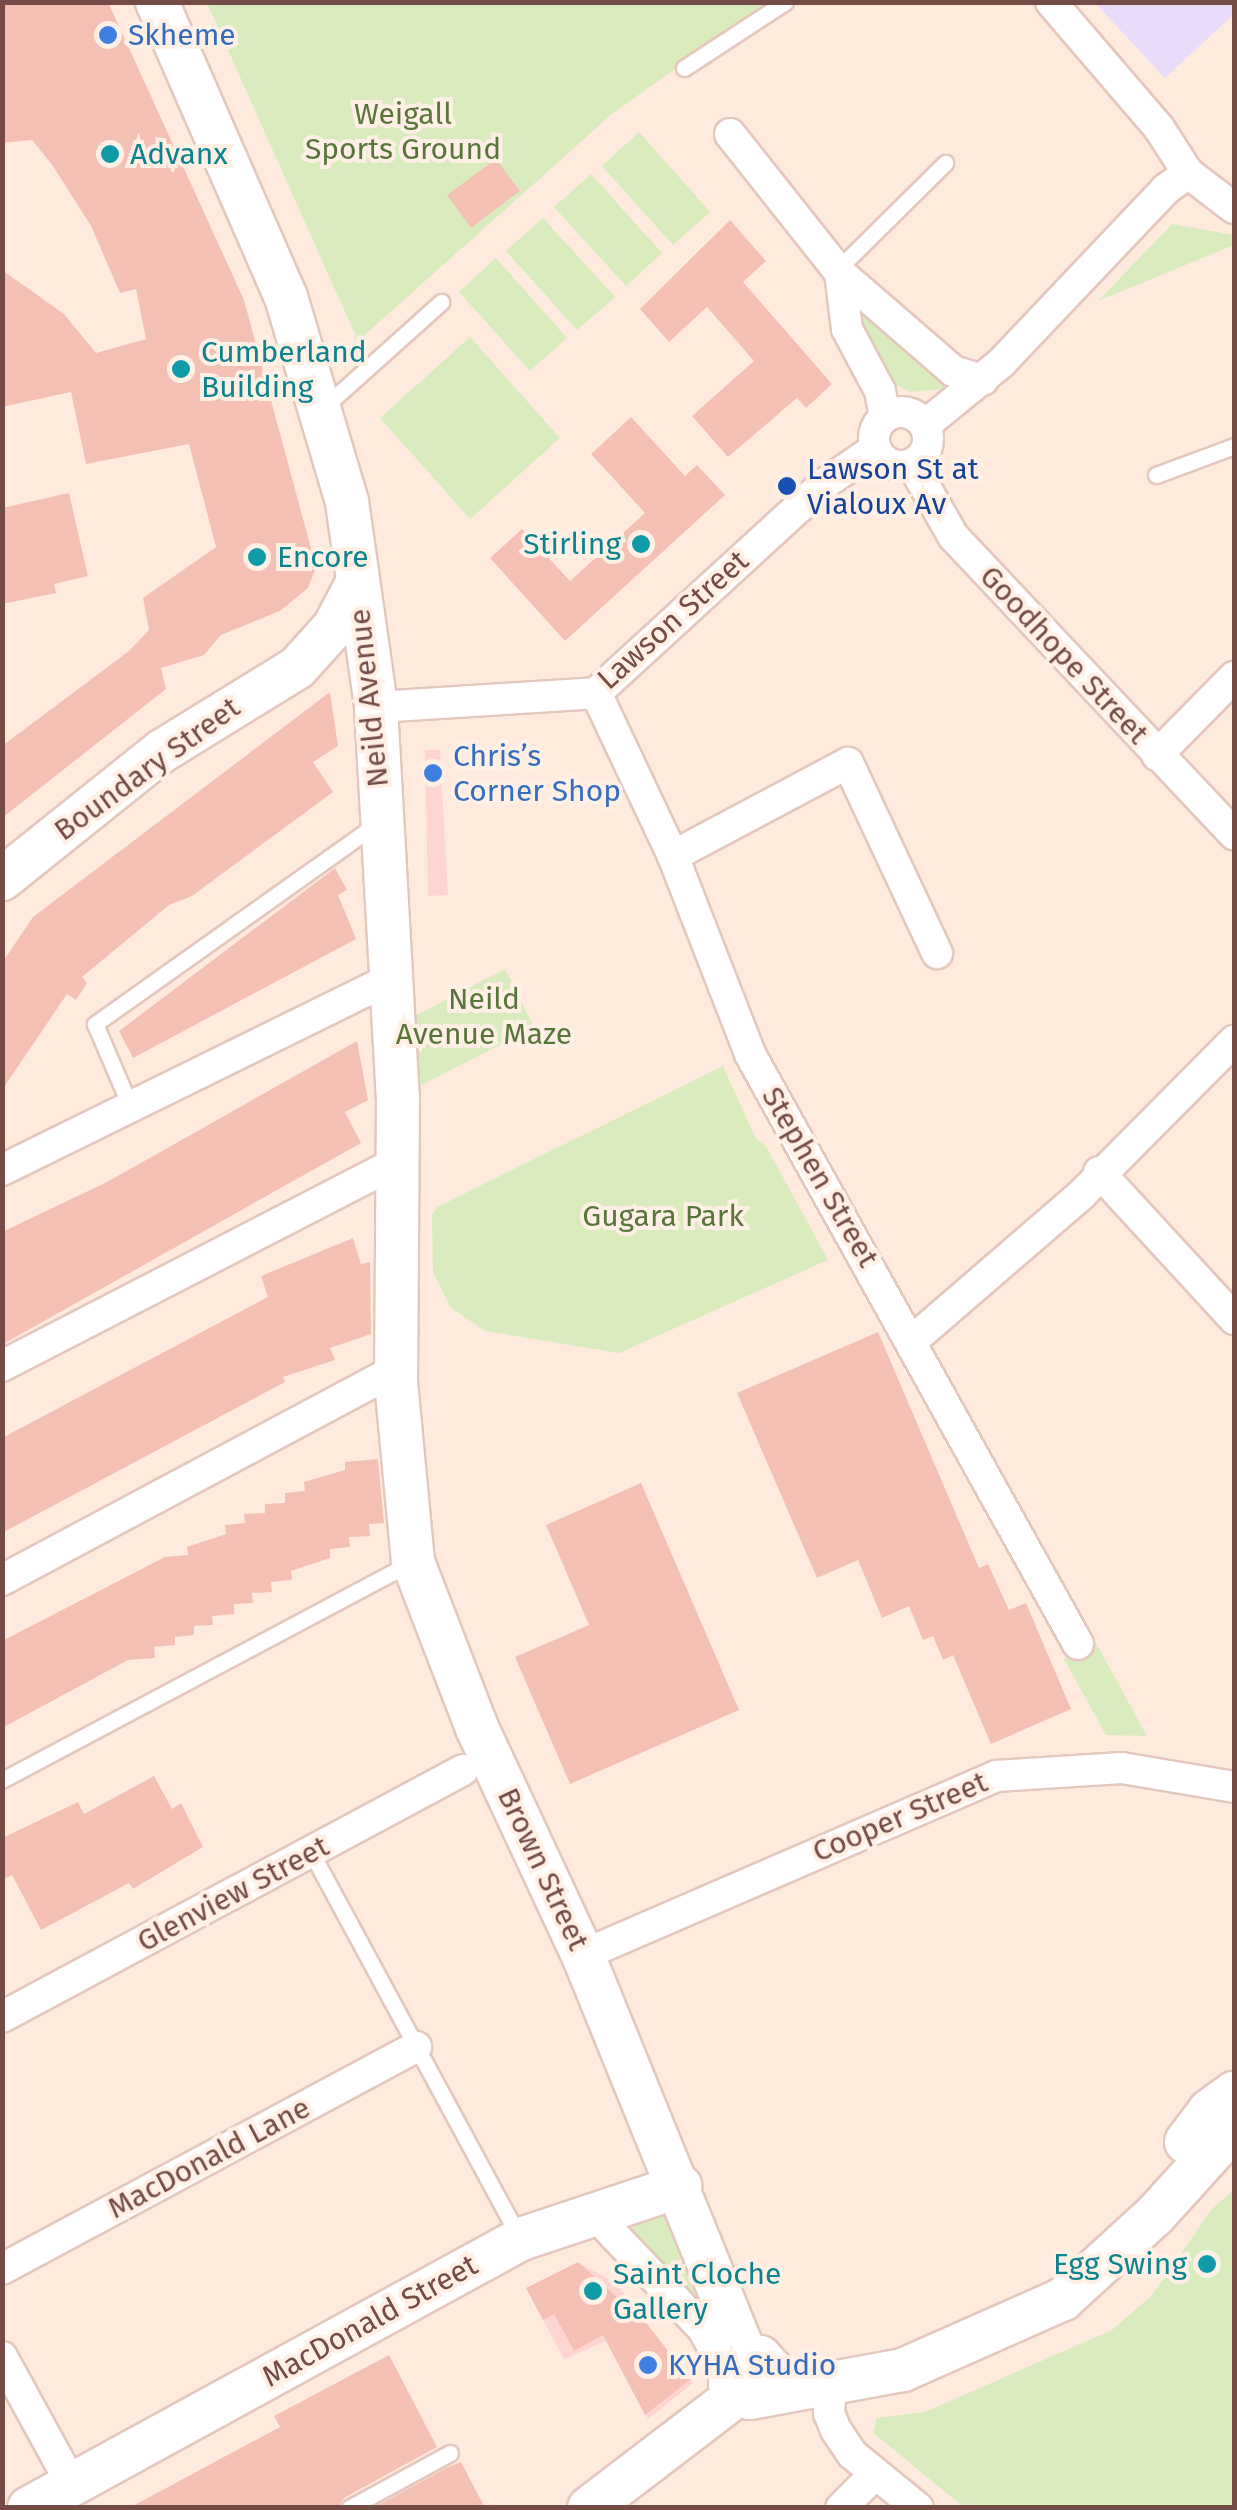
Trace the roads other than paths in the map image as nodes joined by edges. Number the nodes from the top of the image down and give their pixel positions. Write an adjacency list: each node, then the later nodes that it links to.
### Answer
1 (156, 2): 12 (street, Neild Avenue)
2 (786, 2): 4 (lane)
3 (1052, 2): 7 (street)
4 (684, 68)
5 (730, 134): 9 (street)
6 (945, 163): 9 (lane)
7 (1188, 173): 8 (street); 11 (street)
8 (1234, 208)
9 (839, 271): 11 (street); 13 (street)
10 (440, 302): 12 (lane)
11 (984, 380): 14 (street)
12 (324, 408): 19 (street, Neild Avenue)
13 (885, 416): 14 (street); 16 (street)
14 (924, 425): 17 (street)
15 (1234, 446): 18 (lane)
16 (875, 450): 17 (street); 22 (street, Lawson Street)
17 (912, 464): 24 (street, Goodhope Street)
18 (1156, 475)
19 (356, 582): 20 (street, Boundary Street); 23 (street, Neild Avenue)
20 (296, 668): 23 (street); 28 (street, Boundary Street)
21 (1234, 677): 24 (street)
22 (596, 693): 23 (street, Lawson Street); 27 (street, Stephen Street)
23 (376, 706): 25 (street, Neild Avenue)
24 (1158, 754): 26 (street, Goodhope Street)
25 (381, 821): 30 (street, Neild Avenue); 32 (lane)
26 (1234, 834)
27 (672, 856): 29 (street); 37 (street, Stephen Street)
28 (2, 878)
29 (937, 953)
30 (388, 980): 32 (street); 33 (street, Neild Avenue)
31 (1234, 1041): 35 (street)
32 (132, 1108): 34 (street)
33 (397, 1162): 38 (street); 39 (street, Neild Avenue)
34 (2, 1170)
35 (1099, 1172): 36 (street); 37 (street)
36 (1234, 1319)
37 (913, 1340): 42 (street, Stephen Street)
38 (2, 1366)
39 (397, 1369): 40 (street, Brown Street); 41 (street)
40 (413, 1562): 44 (lane); 47 (street, Brown Street)
41 (2, 1580)
42 (1078, 1644)
43 (462, 1770): 46 (street, Glenview Street)
44 (2, 1780)
45 (1234, 1788): 47 (street, Cooper Street)
46 (311, 1852): 48 (street, Glenview Street); 49 (lane)
47 (583, 1954): 52 (street, Brown Street)
48 (2, 2017)
49 (416, 2046): 54 (lane); 56 (street, MacDonald Lane)
50 (1234, 2093): 55 (street)
51 (1234, 2128): 55 (street)
52 (680, 2186): 53 (street, MacDonald Street); 58 (street, Brown Street)
53 (594, 2214): 54 (street, MacDonald Street); 58 (street)
54 (521, 2240): 62 (street, MacDonald Street)
55 (1122, 2243): 59 (street)
56 (2, 2268)
57 (2, 2357): 62 (street)
58 (749, 2378): 59 (street); 65 (street)
59 (832, 2382): 61 (street)
60 (450, 2453): 64 (lane)
61 (875, 2474): 66 (street); 67 (street)
62 (72, 2484): 63 (street, MacDonald Street)
63 (29, 2508)
64 (349, 2508)
65 (589, 2508)
66 (841, 2508)
67 (918, 2508)

